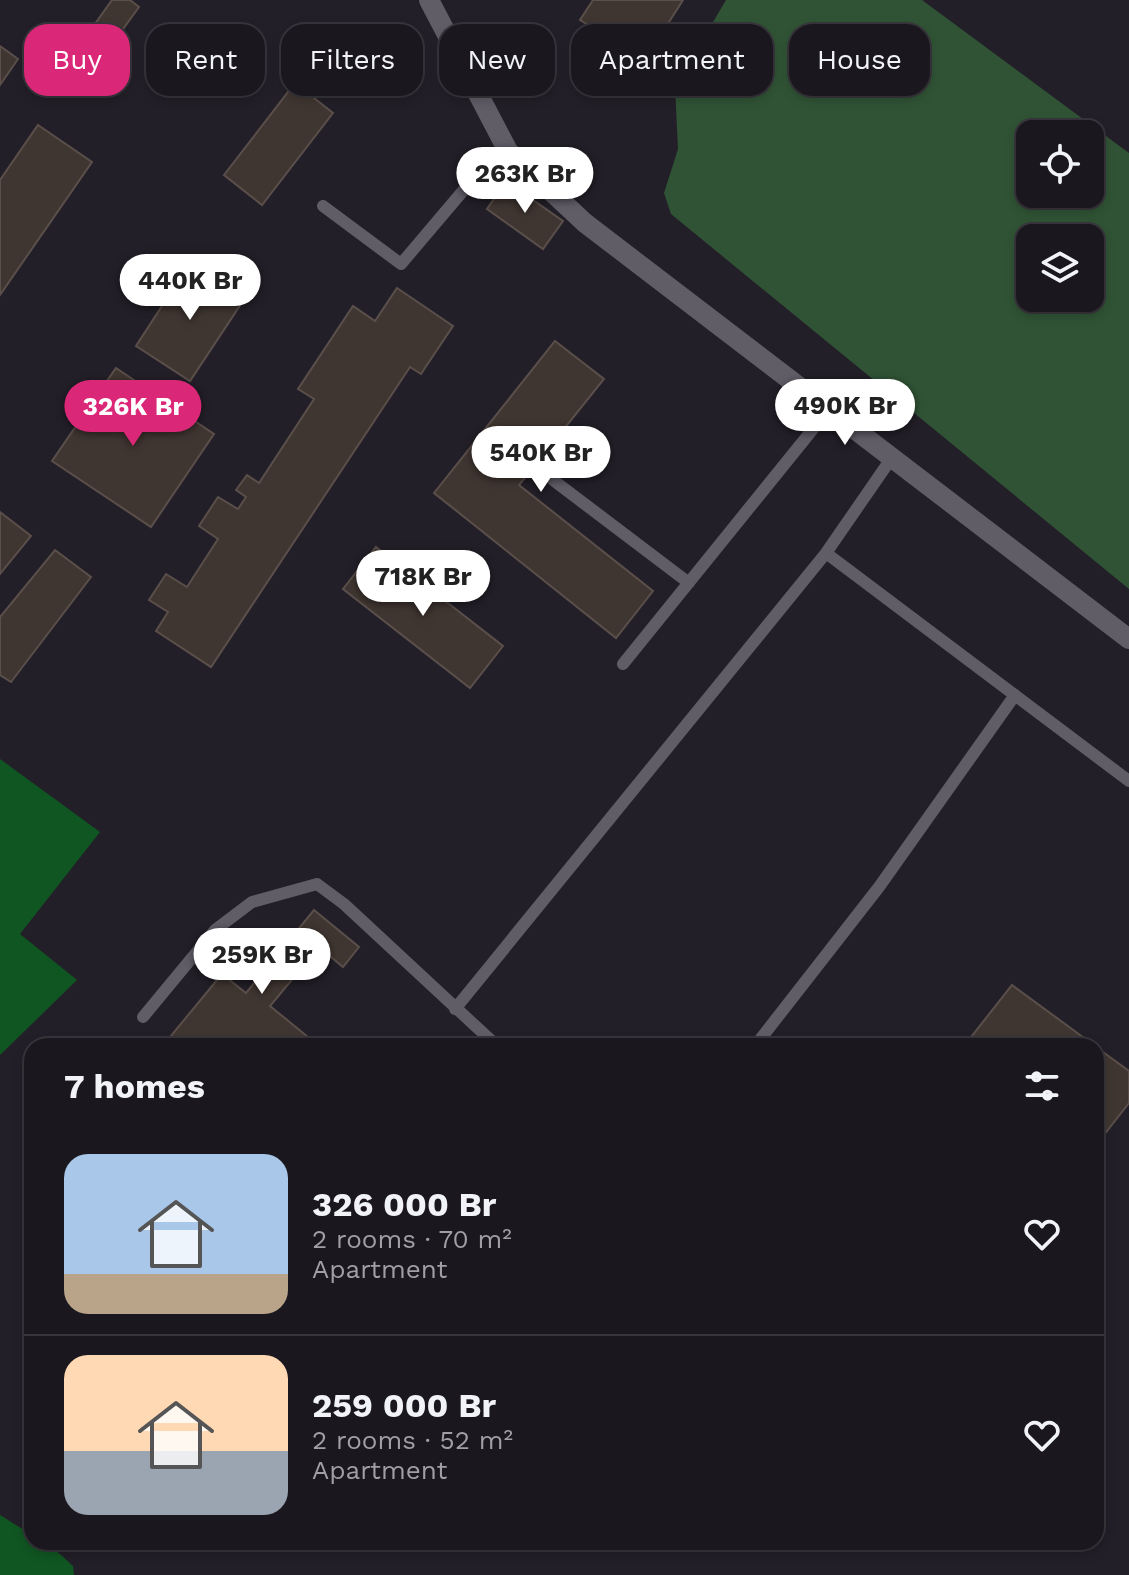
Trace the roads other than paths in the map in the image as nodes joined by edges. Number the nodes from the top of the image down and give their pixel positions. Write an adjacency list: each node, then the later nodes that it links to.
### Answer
1 (429, 0): 2 (street)
2 (508, 151): 3 (lane); 4 (street)
3 (323, 206)
4 (830, 408): 5 (street); 8 (lane)
5 (893, 456): 7 (lane); 9 (street)
6 (553, 480): 8 (lane)
7 (826, 553): 11 (lane); 13 (lane)
8 (689, 583): 10 (lane)
9 (1129, 639)
10 (623, 664)
11 (1015, 695): 12 (lane); 16 (lane)
12 (1129, 781)
13 (455, 1009): 14 (lane); 15 (lane)
14 (143, 1017)
15 (488, 1038)
16 (761, 1038)

